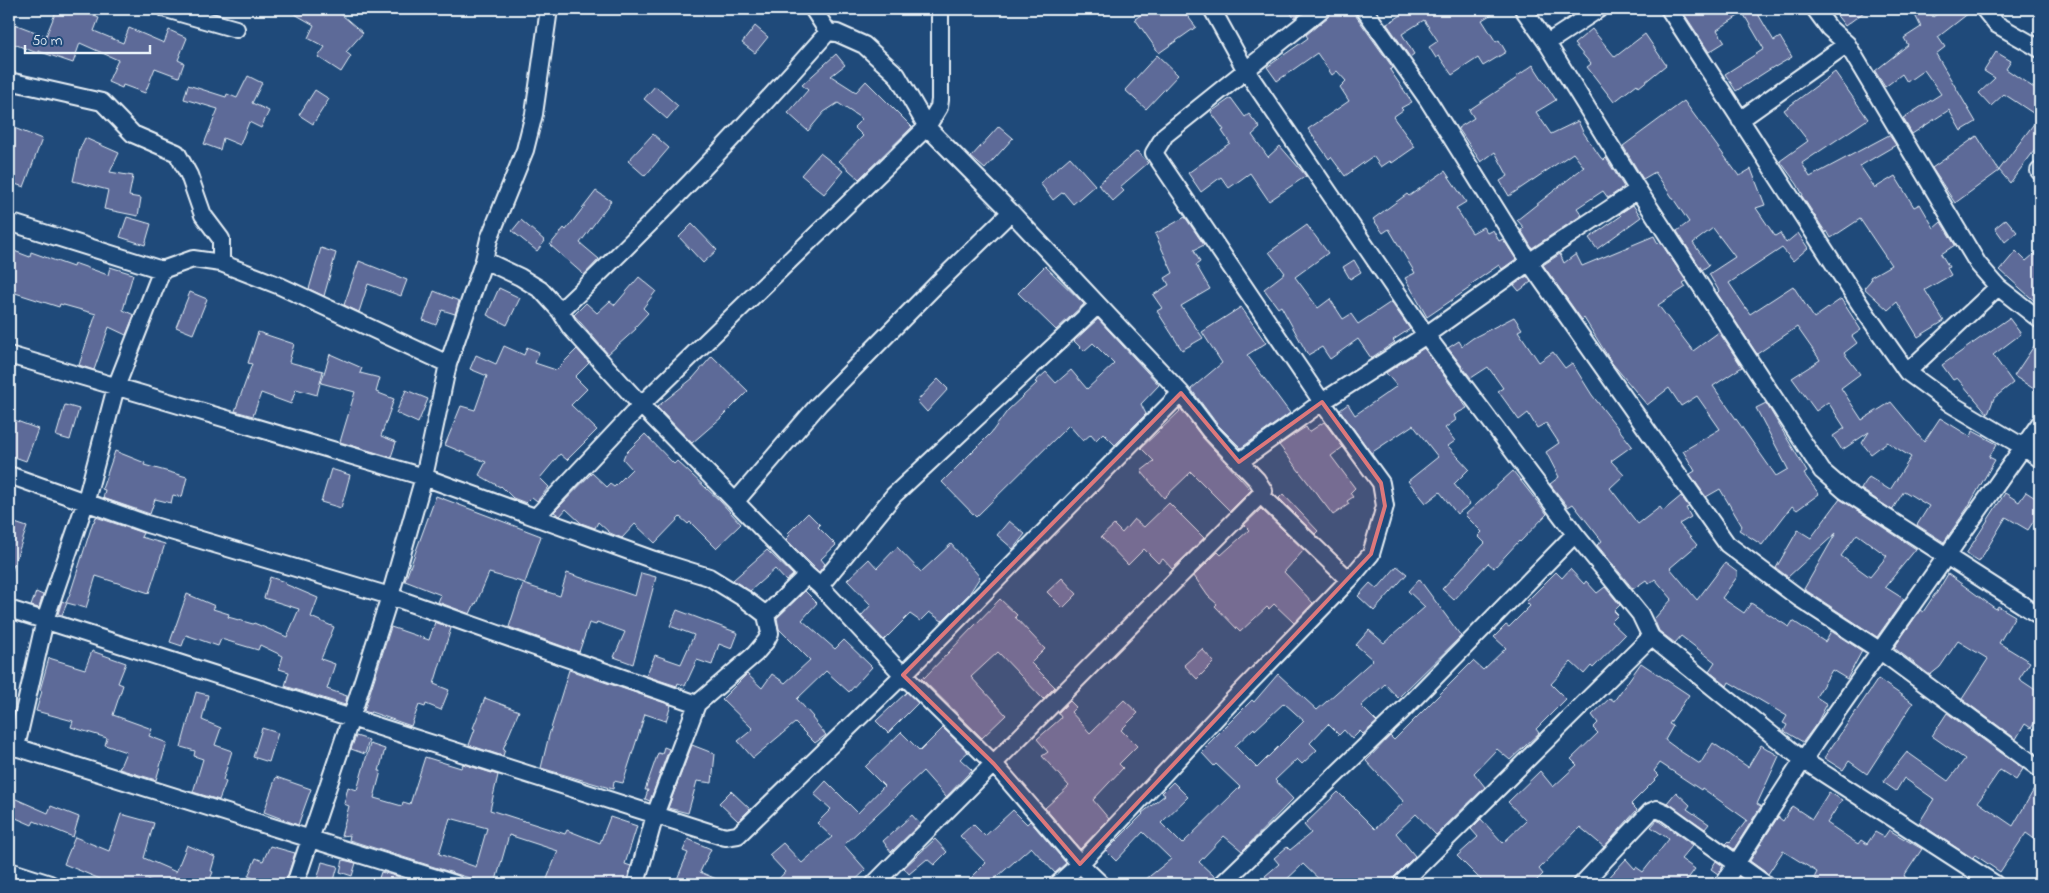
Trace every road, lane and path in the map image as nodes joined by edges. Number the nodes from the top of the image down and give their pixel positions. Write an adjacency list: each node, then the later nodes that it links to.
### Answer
1 (166, 9): 13 (street)
2 (548, 9): 25 (street)
3 (813, 9): 14 (street)
4 (940, 9): 21 (street)
5 (1212, 9): 18 (street)
6 (1322, 9): 18 (street)
7 (1364, 9): 27 (street)
8 (1523, 9): 15 (street)
9 (1599, 9): 15 (street)
10 (1669, 9): 20 (street)
11 (1815, 9): 16 (street)
12 (1984, 9): 17 (street)
13 (236, 30)
14 (828, 32): 21 (street); 31 (street)
15 (1547, 43): 22 (street)
16 (1847, 44): 20 (street); 29 (street)
17 (2040, 49)
18 (1245, 69): 33 (street); 39 (street)
19 (9, 81): 26 (street)
20 (1740, 120): 36 (street)
21 (927, 127): 23 (street); 40 (street)
22 (1638, 190): 27 (street); 52 (street)
23 (1011, 212): 30 (street); 48 (street)
24 (9, 222): 28 (street)
25 (484, 260): 31 (street); 35 (street)
26 (220, 262): 28 (street); 35 (street)
27 (1529, 262): 33 (street); 62 (street)
28 (162, 270): 37 (street)
29 (1998, 287): 32 (street); 36 (street)
30 (1098, 305): 38 (street); 55 (street)
31 (560, 311): 40 (street)
32 (2040, 320)
33 (1426, 335): 39 (street); 51 (street)
34 (9, 355): 37 (street)
35 (448, 364): 46 (street)
36 (1907, 372): 42 (street)
37 (116, 387): 46 (street); 49 (street)
38 (1181, 392): 44 (street); 63 (street)
39 (1322, 402): 44 (street); 54 (street)
40 (641, 405): 48 (street); 50 (street)
41 (2040, 423): 42 (street)
42 (2025, 448): 43 (street); 52 (street)
43 (2040, 459)
44 (1238, 462): 47 (street)
45 (9, 475): 49 (street)
46 (424, 477): 50 (street); 56 (street)
47 (1261, 495): 54 (street); 68 (street)
48 (736, 501): 53 (street)
49 (86, 504): 56 (street); 60 (street)
50 (536, 517): 58 (street)
51 (1575, 534): 61 (street); 82 (street)
52 (1948, 555): 59 (street); 62 (street)
53 (807, 575): 55 (street); 58 (street)
54 (1349, 580): 72 (street)
55 (820, 586): 63 (street)
56 (390, 596): 64 (street); 65 (street)
57 (9, 609): 60 (street)
58 (766, 615): 64 (street)
59 (2040, 616)
60 (45, 620): 65 (street); 66 (street)
61 (1651, 637): 67 (street); 83 (street)
62 (1879, 650): 67 (street); 69 (street)
63 (903, 675): 68 (street); 70 (street)
64 (697, 704): 70 (street)
65 (351, 718): 70 (street); 71 (street)
66 (11, 747): 71 (street)
67 (1803, 760): 73 (street); 87 (street)
68 (994, 764): 72 (street); 79 (street)
69 (2040, 769)
70 (655, 815): 78 (street)
71 (310, 839): 76 (street); 77 (street)
72 (1080, 864): 80 (street); 81 (street)
73 (1735, 864): 84 (street); 85 (street); 86 (street)
74 (9, 871): 75 (street)
75 (50, 884)
76 (295, 884)
77 (455, 884)
78 (636, 884)
79 (874, 884)
80 (1058, 884)
81 (1101, 884)
82 (1222, 884)
83 (1401, 884)
84 (1582, 884)
85 (1723, 884)
86 (1765, 884)
87 (1995, 884)

